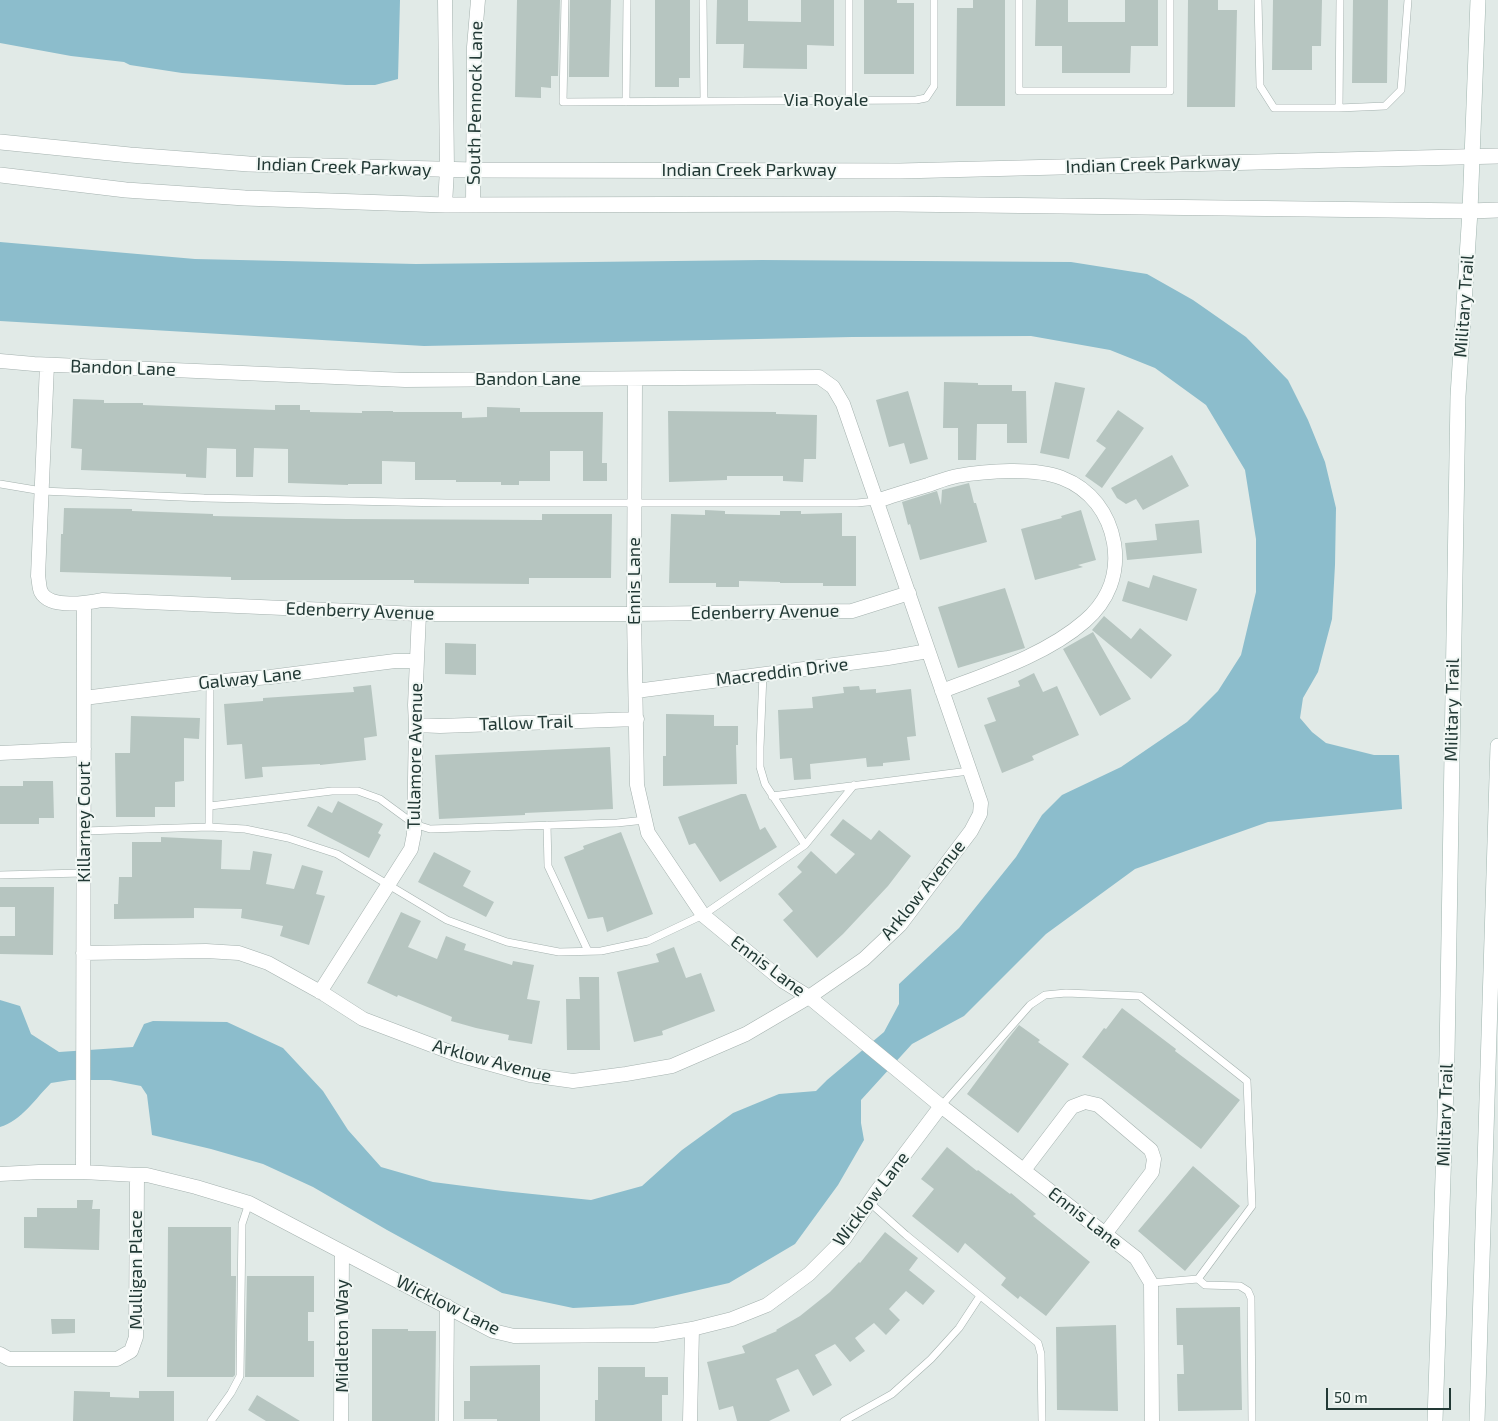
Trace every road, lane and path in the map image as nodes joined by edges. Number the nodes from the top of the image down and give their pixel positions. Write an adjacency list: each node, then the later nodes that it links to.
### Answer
1 (444, 0): 21 (street, South Pennock Lane)
2 (478, 0): 22 (street, South Pennock Lane)
3 (565, 0): 16 (lane, Via Royale)
4 (627, 0): 16 (lane)
5 (704, 0): 15 (lane)
6 (849, 0): 14 (lane)
7 (934, 0): 14 (lane, Via Royale)
8 (1019, 0): 9 (lane)
9 (1170, 0)
10 (1258, 0): 17 (lane)
11 (1340, 0): 17 (lane)
12 (1408, 0): 17 (lane)
13 (1478, 0): 19 (street, Military Trail)
14 (849, 100): 15 (lane, Via Royale)
15 (704, 101): 16 (lane, Via Royale)
16 (626, 102)
17 (1339, 108)
18 (0, 142): 21 (street, Indian Creek Parkway)
19 (1472, 155): 20 (street, Indian Creek Parkway); 22 (street, Indian Creek Parkway); 27 (street, Military Trail)
20 (1498, 156)
21 (447, 170): 22 (street, Indian Creek Parkway); 24 (street, South Pennock Lane)
22 (473, 170): 25 (street, South Pennock Lane)
23 (0, 176): 24 (street, Indian Creek Parkway)
24 (445, 205): 25 (street, Indian Creek Parkway)
25 (473, 205): 27 (street, Indian Creek Parkway)
26 (1498, 210): 27 (street, Indian Creek Parkway)
27 (1470, 211): 92 (street, Military Trail)
28 (0, 361): 29 (street, Bandon Lane)
29 (47, 365): 30 (street, Bandon Lane); 32 (street, Edenberry Avenue)
30 (635, 379): 33 (street, Bandon Lane); 34 (street, Ennis Lane)
31 (0, 484): 32 (lane)
32 (42, 491): 34 (lane); 36 (street, Edenberry Avenue)
33 (877, 501): 34 (lane); 35 (street, Bandon Lane); 44 (street)
34 (634, 502): 38 (street, Ennis Lane)
35 (909, 593): 38 (street, Edenberry Avenue); 39 (street, Arklow Avenue)
36 (84, 603): 37 (street, Edenberry Avenue); 45 (street, Killarney Court)
37 (419, 614): 38 (street, Edenberry Avenue); 40 (street, Tullamore Avenue)
38 (634, 614): 43 (street, Ennis Lane)
39 (928, 651): 41 (street, Macreddin Drive); 44 (street, Arklow Avenue)
40 (417, 661): 42 (street, Galway Lane); 47 (street, Tullamore Avenue)
41 (763, 674): 43 (street, Macreddin Drive); 53 (lane)
42 (210, 682): 45 (street, Galway Lane); 54 (lane)
43 (636, 691): 46 (street, Ennis Lane)
44 (942, 691): 51 (street, Arklow Avenue)
45 (84, 698): 49 (street, Killarney Court)
46 (637, 720): 47 (street, Tallow Trail); 55 (street, Ennis Lane)
47 (416, 725): 56 (street, Tullamore Avenue)
48 (1498, 746): 93 (street)
49 (84, 749): 50 (street); 59 (street, Killarney Court)
50 (0, 753)
51 (969, 771): 52 (lane); 68 (street, Arklow Avenue)
52 (854, 785): 53 (lane); 60 (lane)
53 (772, 796): 60 (lane)
54 (210, 806): 56 (lane); 58 (lane)
55 (645, 820): 57 (lane); 64 (street, Ennis Lane)
56 (414, 824): 57 (lane); 63 (street, Tullamore Avenue)
57 (547, 825): 65 (lane)
58 (210, 827): 59 (lane); 63 (lane)
59 (84, 831): 61 (street, Killarney Court)
60 (805, 845): 64 (lane)
61 (84, 873): 62 (lane); 66 (street, Killarney Court)
62 (0, 875)
63 (389, 885): 65 (lane); 67 (street, Tullamore Avenue)
64 (703, 915): 65 (lane); 68 (street, Ennis Lane)
65 (588, 951)
66 (83, 953): 67 (street, Arklow Avenue); 71 (street, Killarney Court)
67 (320, 992): 68 (street, Arklow Avenue)
68 (809, 997): 69 (street, Ennis Lane)
69 (941, 1106): 70 (street, Ennis Lane); 74 (street, Wicklow Lane); 78 (lane)
70 (1024, 1170): 76 (street, Ennis Lane); 76 (street)
71 (83, 1172): 72 (street, Wicklow Lane); 73 (street, Wicklow Lane)
72 (0, 1174)
73 (137, 1175): 75 (street, Wicklow Lane); 83 (street, Mulligan Place)
74 (869, 1202): 80 (lane); 82 (street, Wicklow Lane)
75 (249, 1203): 77 (street, Wicklow Lane); 84 (lane)
76 (1105, 1234): 79 (street, Ennis Lane)
77 (342, 1252): 81 (street, Wicklow Lane); 85 (street, Midleton Way)
78 (1198, 1279): 79 (lane); 91 (lane)
79 (1151, 1283): 90 (street)
80 (980, 1296): 88 (lane); 89 (lane)
81 (447, 1306): 82 (street, Wicklow Lane); 86 (street)
82 (692, 1329): 87 (street)
83 (0, 1354)
84 (211, 1421)
85 (342, 1421)
86 (446, 1421)
87 (690, 1421)
88 (844, 1421)
89 (1042, 1421)
90 (1152, 1421)
91 (1252, 1421)
92 (1435, 1421)
93 (1477, 1421)

